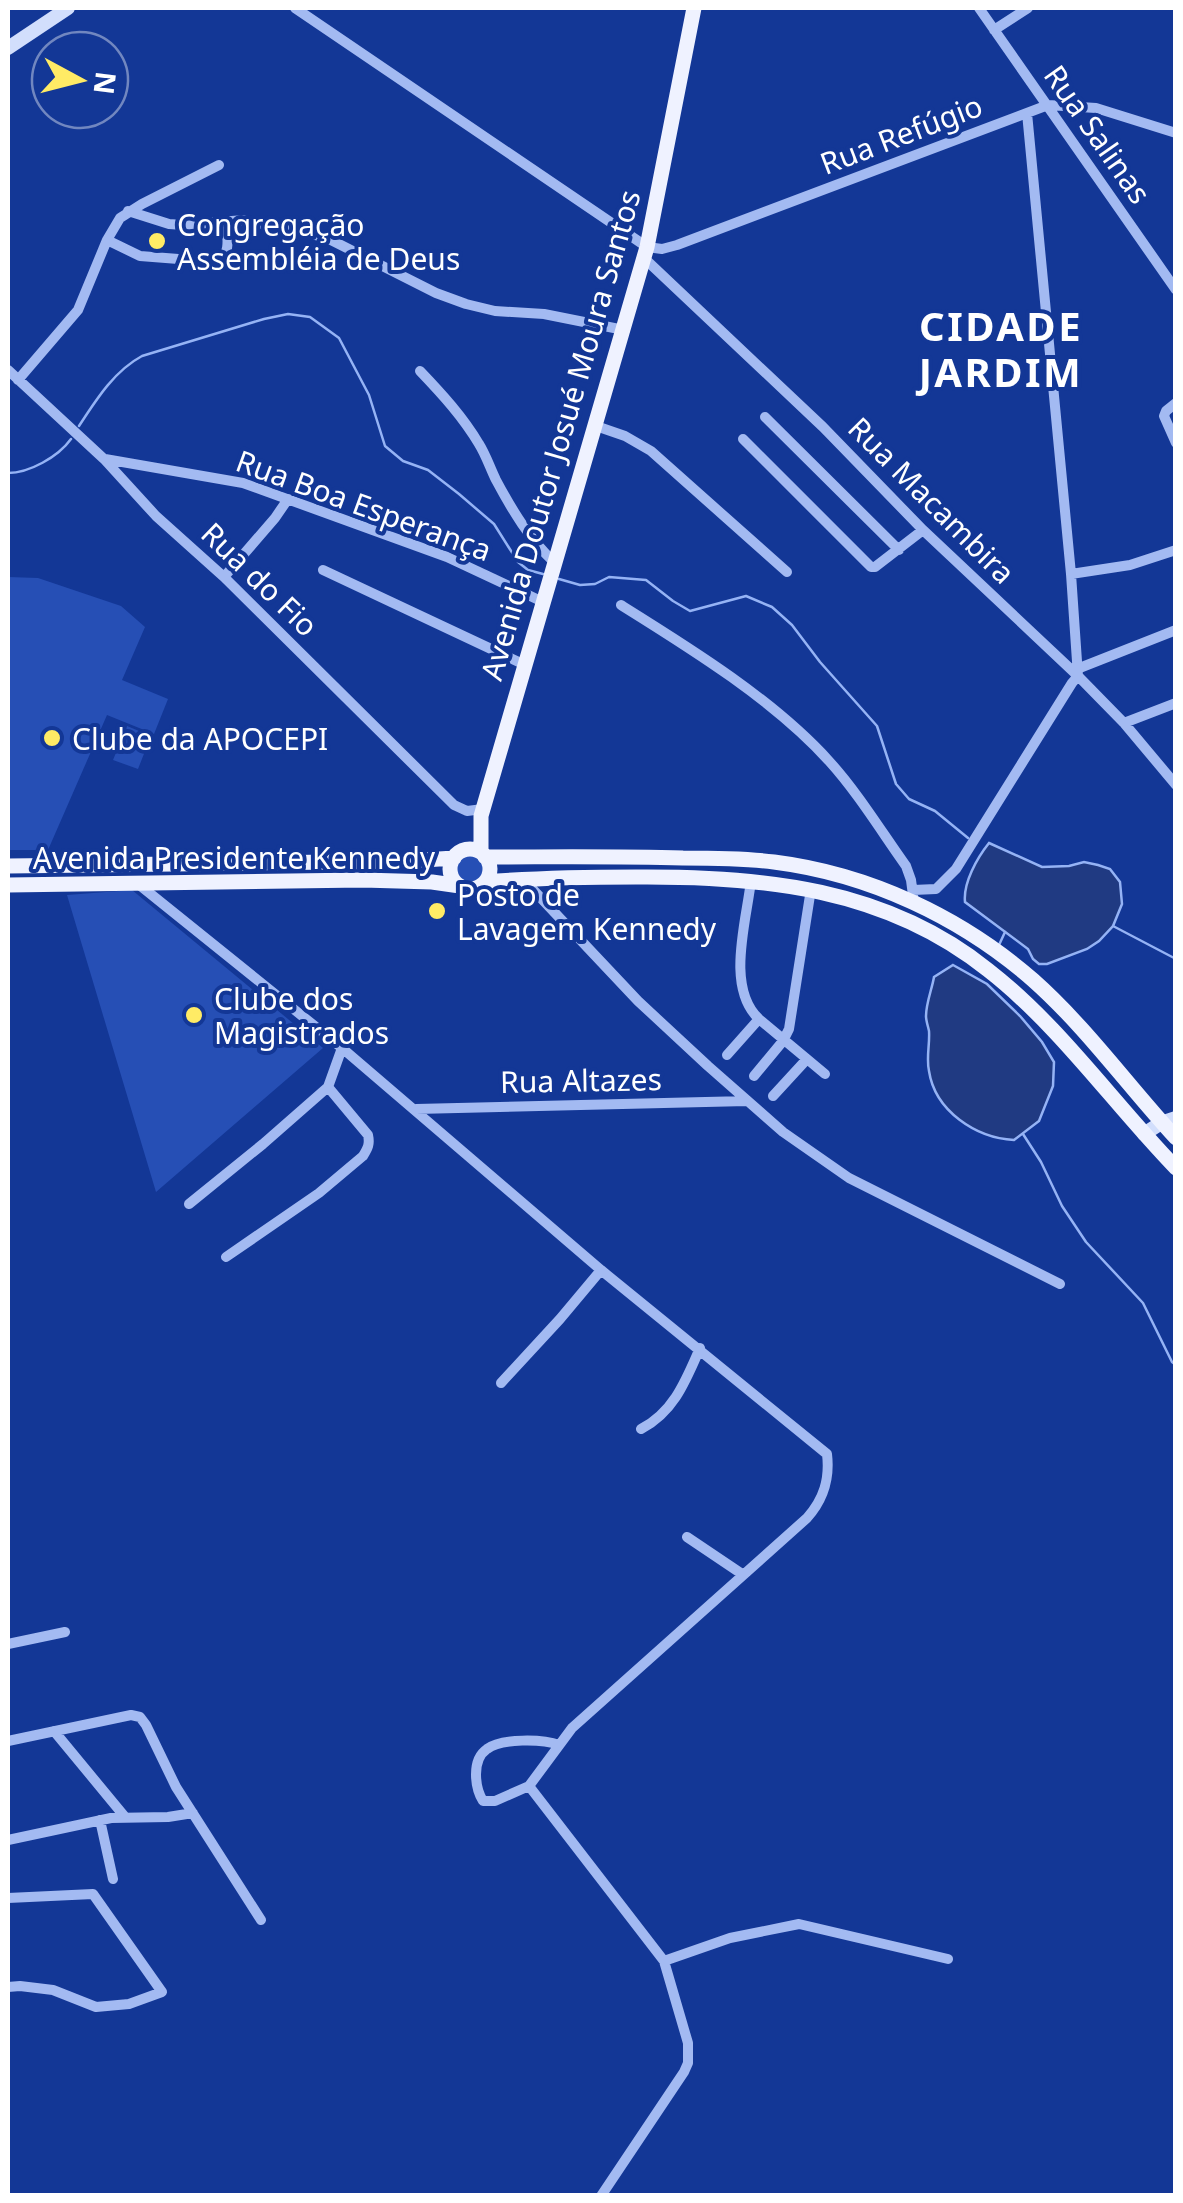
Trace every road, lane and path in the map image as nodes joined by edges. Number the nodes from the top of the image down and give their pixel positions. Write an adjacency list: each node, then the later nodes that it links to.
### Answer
1 (68, 8): 7 (street)
2 (294, 8): 15 (street, Rua Macambira)
3 (694, 8): 15 (main road, Avenida Doutor Josué Moura Santos)
4 (979, 8): 6 (street, Rua Salinas)
5 (1028, 8): 6 (street)
6 (994, 30): 8 (street, Rua Salinas)
7 (8, 48)
8 (1048, 104): 9 (street, Rua Refúgio); 10 (street, Rua Refúgio); 16 (street, Rua Salinas)
9 (1027, 113): 15 (street, Rua Refúgio); 34 (street)
10 (1176, 133)
11 (219, 165): 12 (street)
12 (128, 211): 13 (street); 14 (street)
13 (226, 221): 14 (street); 17 (street)
14 (107, 240): 20 (street)
15 (646, 253): 17 (main road, Avenida Doutor Josué Moura Santos); 28 (street, Rua Macambira)
16 (1176, 290)
17 (624, 330): 23 (main road, Avenida Doutor Josué Moura Santos)
18 (8, 370): 20 (street, Rua do Fio)
19 (420, 371): 31 (street)
20 (18, 380): 26 (street, Rua do Fio)
21 (1176, 403): 25 (street)
22 (765, 418): 29 (street)
23 (596, 426): 31 (main road, Avenida Doutor Josué Moura Santos); 33 (street)
24 (743, 439): 29 (street)
25 (1176, 443)
26 (104, 459): 27 (street, Rua Boa Esperança); 35 (street, Rua do Fio)
27 (288, 498): 35 (street); 36 (street, Rua Boa Esperança)
28 (923, 530): 29 (street); 40 (street, Rua Macambira)
29 (899, 550)
30 (1176, 550): 34 (street)
31 (555, 563): 36 (main road, Avenida Doutor Josué Moura Santos)
32 (322, 570): 39 (street)
33 (787, 572)
34 (1072, 574): 40 (street)
35 (224, 577): 44 (street, Rua do Fio)
36 (543, 602): 39 (main road, Avenida Doutor Josué Moura Santos)
37 (620, 605): 57 (street)
38 (1176, 630): 40 (street)
39 (524, 664): 44 (main road, Avenida Doutor Josué Moura Santos)
40 (1078, 673): 42 (street, Rua Macambira); 57 (street)
41 (1176, 703): 42 (street)
42 (1124, 723): 43 (street, Rua Macambira)
43 (1176, 785)
44 (482, 813): 45 (main road); 46 (main road)
45 (483, 854): 46 (main road, Avenida Presidente Kennedy); 53 (main road); 57 (main road, Avenida Presidente Kennedy)
46 (456, 855): 47 (main road, Avenida Presidente Kennedy); 55 (main road, Avenida Presidente Kennedy)
47 (195, 864): 48 (main road, Avenida Presidente Kennedy); 52 (main road)
48 (8, 866)
49 (522, 878): 50 (main road, Avenida Presidente Kennedy); 53 (main road, Avenida Presidente Kennedy); 67 (street)
50 (751, 880): 56 (main road, Avenida Presidente Kennedy); 58 (street)
51 (136, 882): 52 (main road, Avenida Presidente Kennedy); 54 (main road, Avenida Presidente Kennedy); 60 (street)
52 (196, 882): 55 (main road, Avenida Presidente Kennedy)
53 (485, 882): 55 (main road, Avenida Presidente Kennedy)
54 (8, 885)
55 (460, 886)
56 (811, 889): 59 (street); 70 (main road, Avenida Presidente Kennedy)
57 (914, 897): 69 (main road, Avenida Presidente Kennedy)
58 (758, 1019): 59 (street); 61 (street)
59 (783, 1040): 62 (street); 64 (street)
60 (342, 1048): 65 (street); 68 (street)
61 (727, 1056)
62 (807, 1059): 63 (street); 66 (street)
63 (826, 1074)
64 (754, 1076)
65 (328, 1086): 73 (street); 74 (street)
66 (773, 1096)
67 (748, 1101): 68 (street, Rua Altazes); 76 (street)
68 (416, 1109): 75 (street)
69 (1168, 1120): 70 (street); 71 (main road, Avenida Presidente Kennedy)
70 (1144, 1134): 72 (main road, Avenida Presidente Kennedy)
71 (1176, 1138)
72 (1176, 1168)
73 (189, 1204)
74 (226, 1256)
75 (602, 1270): 77 (street); 78 (street)
76 (1060, 1284)
77 (700, 1348): 79 (street); 81 (street)
78 (501, 1384)
79 (640, 1428)
80 (687, 1536): 81 (street)
81 (742, 1574): 86 (street)
82 (64, 1632): 83 (street)
83 (8, 1644)
84 (54, 1731): 85 (street); 88 (street); 89 (street)
85 (8, 1741)
86 (559, 1745): 87 (street); 87 (street)
87 (529, 1786): 96 (street)
88 (193, 1813): 89 (street); 94 (street)
89 (125, 1817): 90 (street)
90 (100, 1820): 91 (street); 92 (street)
91 (8, 1840)
92 (113, 1878)
93 (8, 1898): 97 (street)
94 (260, 1920)
95 (948, 1959): 96 (street)
96 (664, 1961): 98 (street)
97 (8, 1987)
98 (601, 2196)

